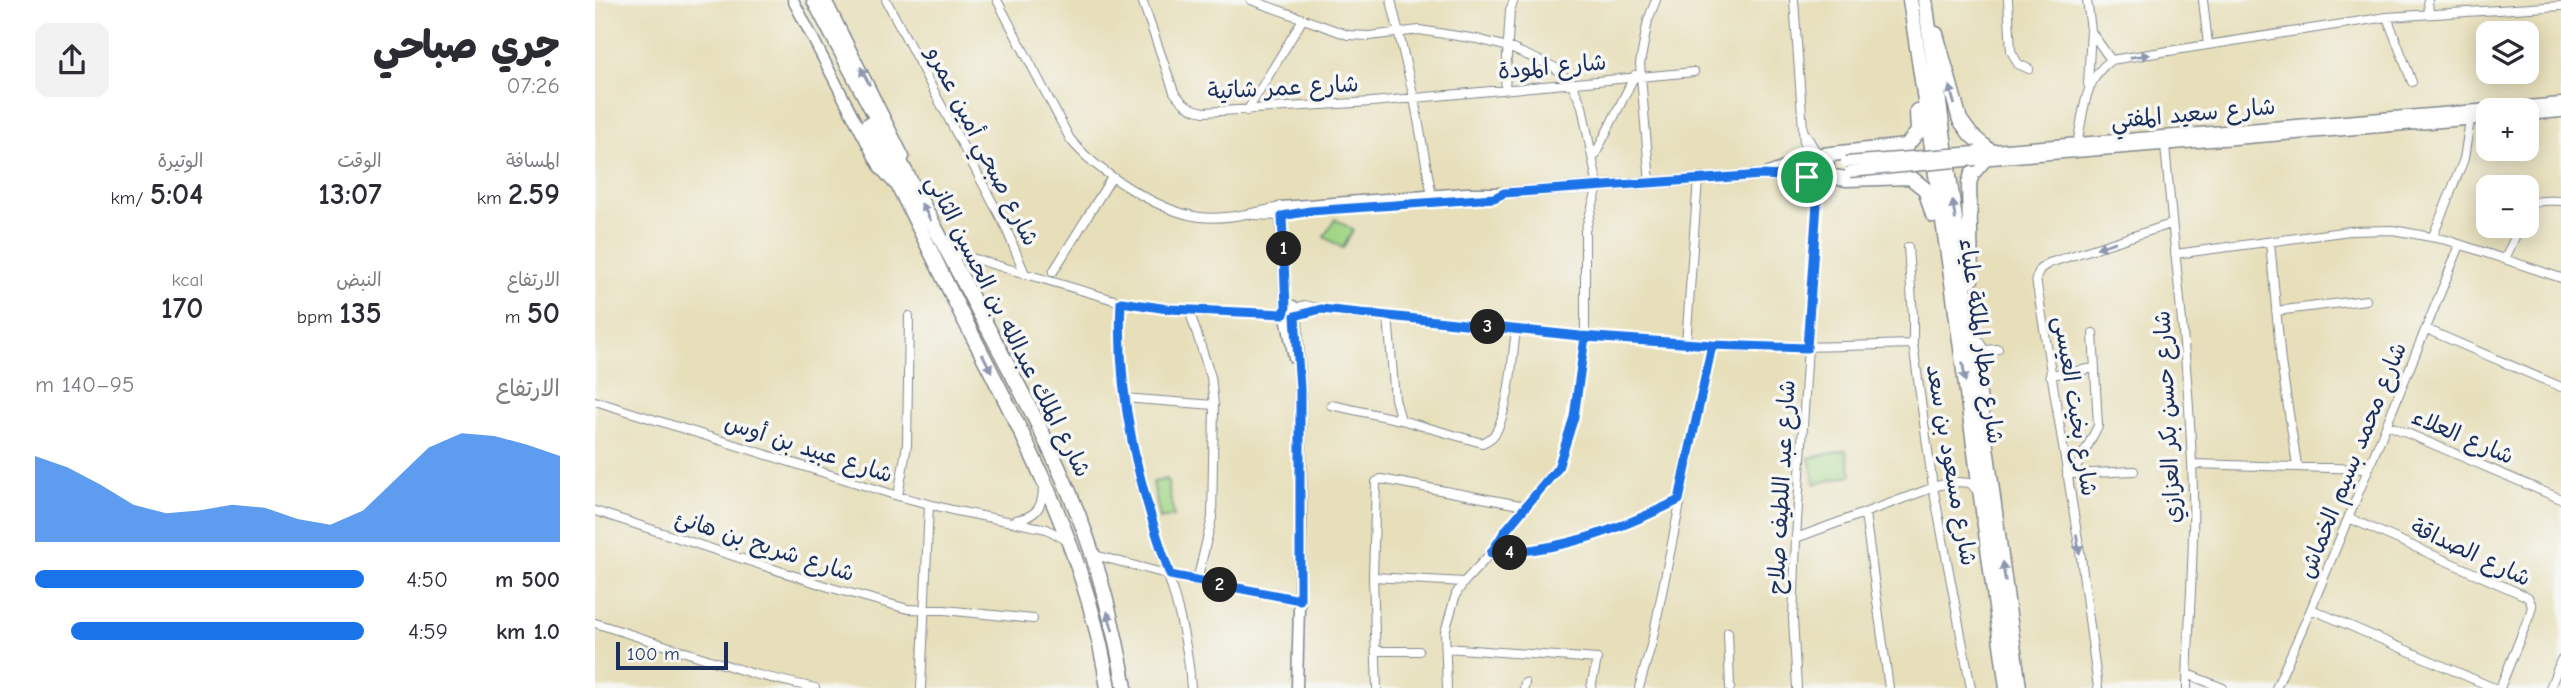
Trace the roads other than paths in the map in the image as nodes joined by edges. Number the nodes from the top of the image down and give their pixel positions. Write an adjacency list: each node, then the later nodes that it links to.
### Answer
1 (793, 0): 54 (street)
2 (803, 0): 45 (highway, شارع الملك عبدالله بن الحسين الثاني)
3 (814, 0): 45 (highway, شارع الملك عبدالله بن الحسين الثاني)
4 (826, 0): 54 (street, one-way to 4)
5 (886, 0): 70 (street, شارع صبحي أمين عمرو)
6 (997, 0): 51 (street)
7 (1142, 0): 37 (street, شارع عمر شاتية)
8 (1251, 0): 22 (street)
9 (1391, 0): 24 (street)
10 (1514, 0): 26 (street)
11 (1656, 0): 30 (street)
12 (1794, 0): 42 (street)
13 (2008, 0): 28 (street)
14 (2087, 0): 23 (street)
15 (2203, 0): 25 (street)
16 (2428, 0): 20 (street)
17 (1910, 4): 49 (highway); 74 (highway, شارع مطار الملكة علياء)
18 (1925, 5): 46 (highway, one-way to 18); 74 (highway, شارع مطار الملكة علياء, one-way to 18)
19 (2561, 6): 20 (street)
20 (2429, 14): 21 (street)
21 (2387, 17): 25 (street); 31 (street)
22 (1303, 19): 24 (street); 37 (street)
23 (2091, 30): 27 (street); 34 (street)
24 (1398, 31): 26 (street); 35 (street)
25 (2208, 45): 27 (street, one-way to 25)
26 (1508, 47): 32 (street); 33 (street)
27 (2111, 60): 34 (street)
28 (2029, 69)
29 (1694, 72): 30 (street, شارع المودة)
30 (1637, 78): 32 (street, شارع المودة); 47 (street); 53 (street)
31 (2412, 82)
32 (1572, 84): 33 (street, شارع المودة); 47 (street)
33 (1505, 89): 35 (street, شارع المودة)
34 (2088, 91): 43 (street)
35 (1414, 98): 37 (street, شارع عمر شاتية); 56 (street)
36 (2561, 103): 43 (street, شارع سعيد المفتي)
37 (1247, 111)
38 (2561, 112): 39 (street)
39 (2539, 114)
40 (2476, 119): 41 (street, شارع سعيد المفتي)
41 (2470, 120): 44 (street, شارع سعيد المفتي); 61 (street)
42 (1803, 130): 48 (street); 49 (street)
43 (2077, 144): 46 (street, شارع سعيد المفتي)
44 (2165, 145): 46 (street, شارع سعيد المفتي); 60 (street, شارع حسن بكر العزازي)
45 (886, 148): 54 (highway, شارع الملك عبدالله بن الحسين الثاني)
46 (1981, 156): 49 (street, شارع سعيد المفتي, bridge); 74 (highway)
47 (1594, 157): 55 (street)
48 (1804, 159): 49 (street); 49 (street); 50 (street)
49 (1820, 169): 50 (street, شارع سعيد المفتي); 74 (highway); 88 (street, شارع عبد اللطيف صلاح)
50 (1762, 175): 52 (street)
51 (1112, 177): 59 (street); 69 (street)
52 (1699, 179): 53 (street); 85 (street)
53 (1650, 183): 55 (street)
54 (905, 185): 66 (highway, شارع الملك عبدالله بن الحسين الثاني, one-way to 54); 107 (highway, شارع الملك عبدالله بن الحسين الثاني, one-way to 107)
55 (1598, 187): 56 (street); 84 (street)
56 (1432, 199): 59 (street)
57 (2539, 201): 58 (street)
58 (2561, 201)
59 (1285, 211): 77 (street)
60 (2171, 224): 67 (street, شارع حسن بكر العزازي); 92 (street, شارع بخيت العيسى, one-way to 92)
61 (2433, 236): 63 (street); 64 (street)
62 (2515, 238): 68 (street)
63 (2270, 242): 67 (street); 76 (street)
64 (2461, 245): 68 (street); 82 (street, شارع محمد بسيم الخماش)
65 (1908, 247): 86 (street, شارع مسعود بن سعد)
66 (948, 251): 70 (street, شارع صبحي أمين عمرو); 123 (highway, شارع الملك عبدالله بن الحسين الثاني)
67 (2175, 254): 102 (street, شارع حسن بكر العزازي)
68 (2505, 259): 71 (street)
69 (1053, 272)
70 (1024, 274): 73 (street, شارع صبحي أمين عمرو)
71 (2561, 278)
72 (2366, 300): 76 (street)
73 (1121, 302): 75 (street, شارع صبحي أمين عمرو); 95 (street)
74 (1961, 303): 80 (highway, شارع مطار الملكة علياء); 101 (highway, شارع مطار الملكة علياء, one-way to 101)
75 (1189, 310): 77 (street, شارع صبحي أمين عمرو); 97 (street)
76 (2276, 311): 103 (street)
77 (1291, 312): 79 (street, شارع صبحي أمين عمرو); 128 (street)
78 (909, 316): 111 (street)
79 (1388, 316): 81 (street, شارع صبحي أمين عمرو); 99 (street)
80 (1970, 324): 90 (street); 93 (highway, شارع مطار الملكة علياء)
81 (1516, 330): 84 (street, شارع صبحي أمين عمرو); 99 (street)
82 (2426, 330): 94 (street); 100 (street, شارع محمد بسيم الخماش)
83 (2093, 333): 91 (street)
84 (1585, 337): 85 (street, شارع صبحي أمين عمرو); 115 (street)
85 (1686, 344): 87 (street, شارع صبحي أمين عمرو)
86 (1913, 344): 88 (street, شارع صبحي أمين عمرو); 109 (street, شارع مسعود بن سعد)
87 (1712, 345): 88 (street, شارع صبحي أمين عمرو); 113 (street)
88 (1807, 348): 120 (street, شارع عبد اللطيف صلاح)
89 (1998, 349): 90 (street)
90 (1984, 350): 93 (street)
91 (2095, 368): 92 (street); 106 (street)
92 (2050, 375): 106 (street, شارع بخيت العيسى)
93 (1978, 379): 154 (highway, شارع مطار الملكة علياء, one-way to 93)
94 (2561, 387)
95 (1123, 398): 97 (street); 124 (street)
96 (595, 401): 111 (street, شارع عبيد بن أوس)
97 (1214, 405): 126 (street)
98 (1331, 405): 99 (street)
99 (1401, 420)
100 (2388, 425): 104 (street, شارع محمد بسيم الخماش); 112 (street, شارع العلاء)
101 (1975, 460): 108 (street); 110 (highway, شارع مطار الملكة علياء)
102 (2192, 464): 103 (street); 138 (street, شارع حسن بكر العزازي)
103 (2297, 466): 104 (street)
104 (2368, 469): 118 (street, شارع محمد بسيم الخماش)
105 (2134, 471): 106 (street)
106 (2070, 475): 155 (street, شارع بخيت العيسى, one-way to 155)
107 (1043, 477): 119 (street); 121 (highway, شارع الملك عبدالله بن الحسين الثاني)
108 (1958, 482): 109 (street); 110 (street)
109 (1933, 487): 117 (street); 152 (street, شارع مسعود بن سعد)
110 (1975, 489): 153 (highway, شارع مطار الملكة علياء)
111 (898, 496): 114 (street, شارع عبيد بن أوس)
112 (2561, 499)
113 (1679, 500): 122 (street); 148 (street)
114 (929, 505): 119 (street, شارع عبيد بن أوس); 130 (street)
115 (1525, 506): 122 (street); 125 (street)
116 (595, 511): 130 (street, شارع شريح بن هانئ)
117 (1865, 514): 120 (street); 151 (street)
118 (2349, 518): 129 (street, شارع محمد بسيم الخماش); 160 (street, شارع الصداقة)
119 (1013, 520): 121 (street, شارع عبيد بن أوس)
120 (1796, 538): 150 (street, شارع عبد اللطيف صلاح)
121 (1066, 540): 141 (highway, شارع الملك عبدالله بن الحسين الثاني)
122 (1491, 553): 127 (street)
123 (1091, 554): 124 (street); 142 (highway, شارع الملك عبدالله بن الحسين الثاني, one-way to 123)
124 (1170, 575): 126 (street); 143 (street)
125 (1373, 577): 127 (street); 135 (street)
126 (1197, 581): 128 (street)
127 (1464, 582): 134 (street)
128 (1300, 600): 144 (street)
129 (2311, 609): 158 (street, شارع محمد بسيم الخماش); 159 (street)
130 (925, 611): 131 (street, شارع شريح بن هانئ); 140 (street)
131 (1033, 620)
132 (595, 622): 139 (street)
133 (1728, 632): 149 (street)
134 (1446, 648): 146 (street); 147 (street)
135 (1377, 651): 136 (street); 145 (street)
136 (1419, 651)
137 (2561, 660): 161 (street)
138 (2187, 674): 156 (street, شارع حسن بكر العزازي); 157 (street)
139 (815, 688)
140 (921, 688)
141 (1108, 688)
142 (1125, 688)
143 (1191, 688)
144 (1297, 688)
145 (1377, 688)
146 (1447, 688)
147 (1591, 688)
148 (1639, 688)
149 (1730, 688)
150 (1797, 688)
151 (1889, 688)
152 (1972, 688)
153 (2007, 688)
154 (2019, 688)
155 (2098, 688)
156 (2187, 688)
157 (2223, 688)
158 (2276, 688)
159 (2494, 688)
160 (2500, 688)
161 (2550, 688)

